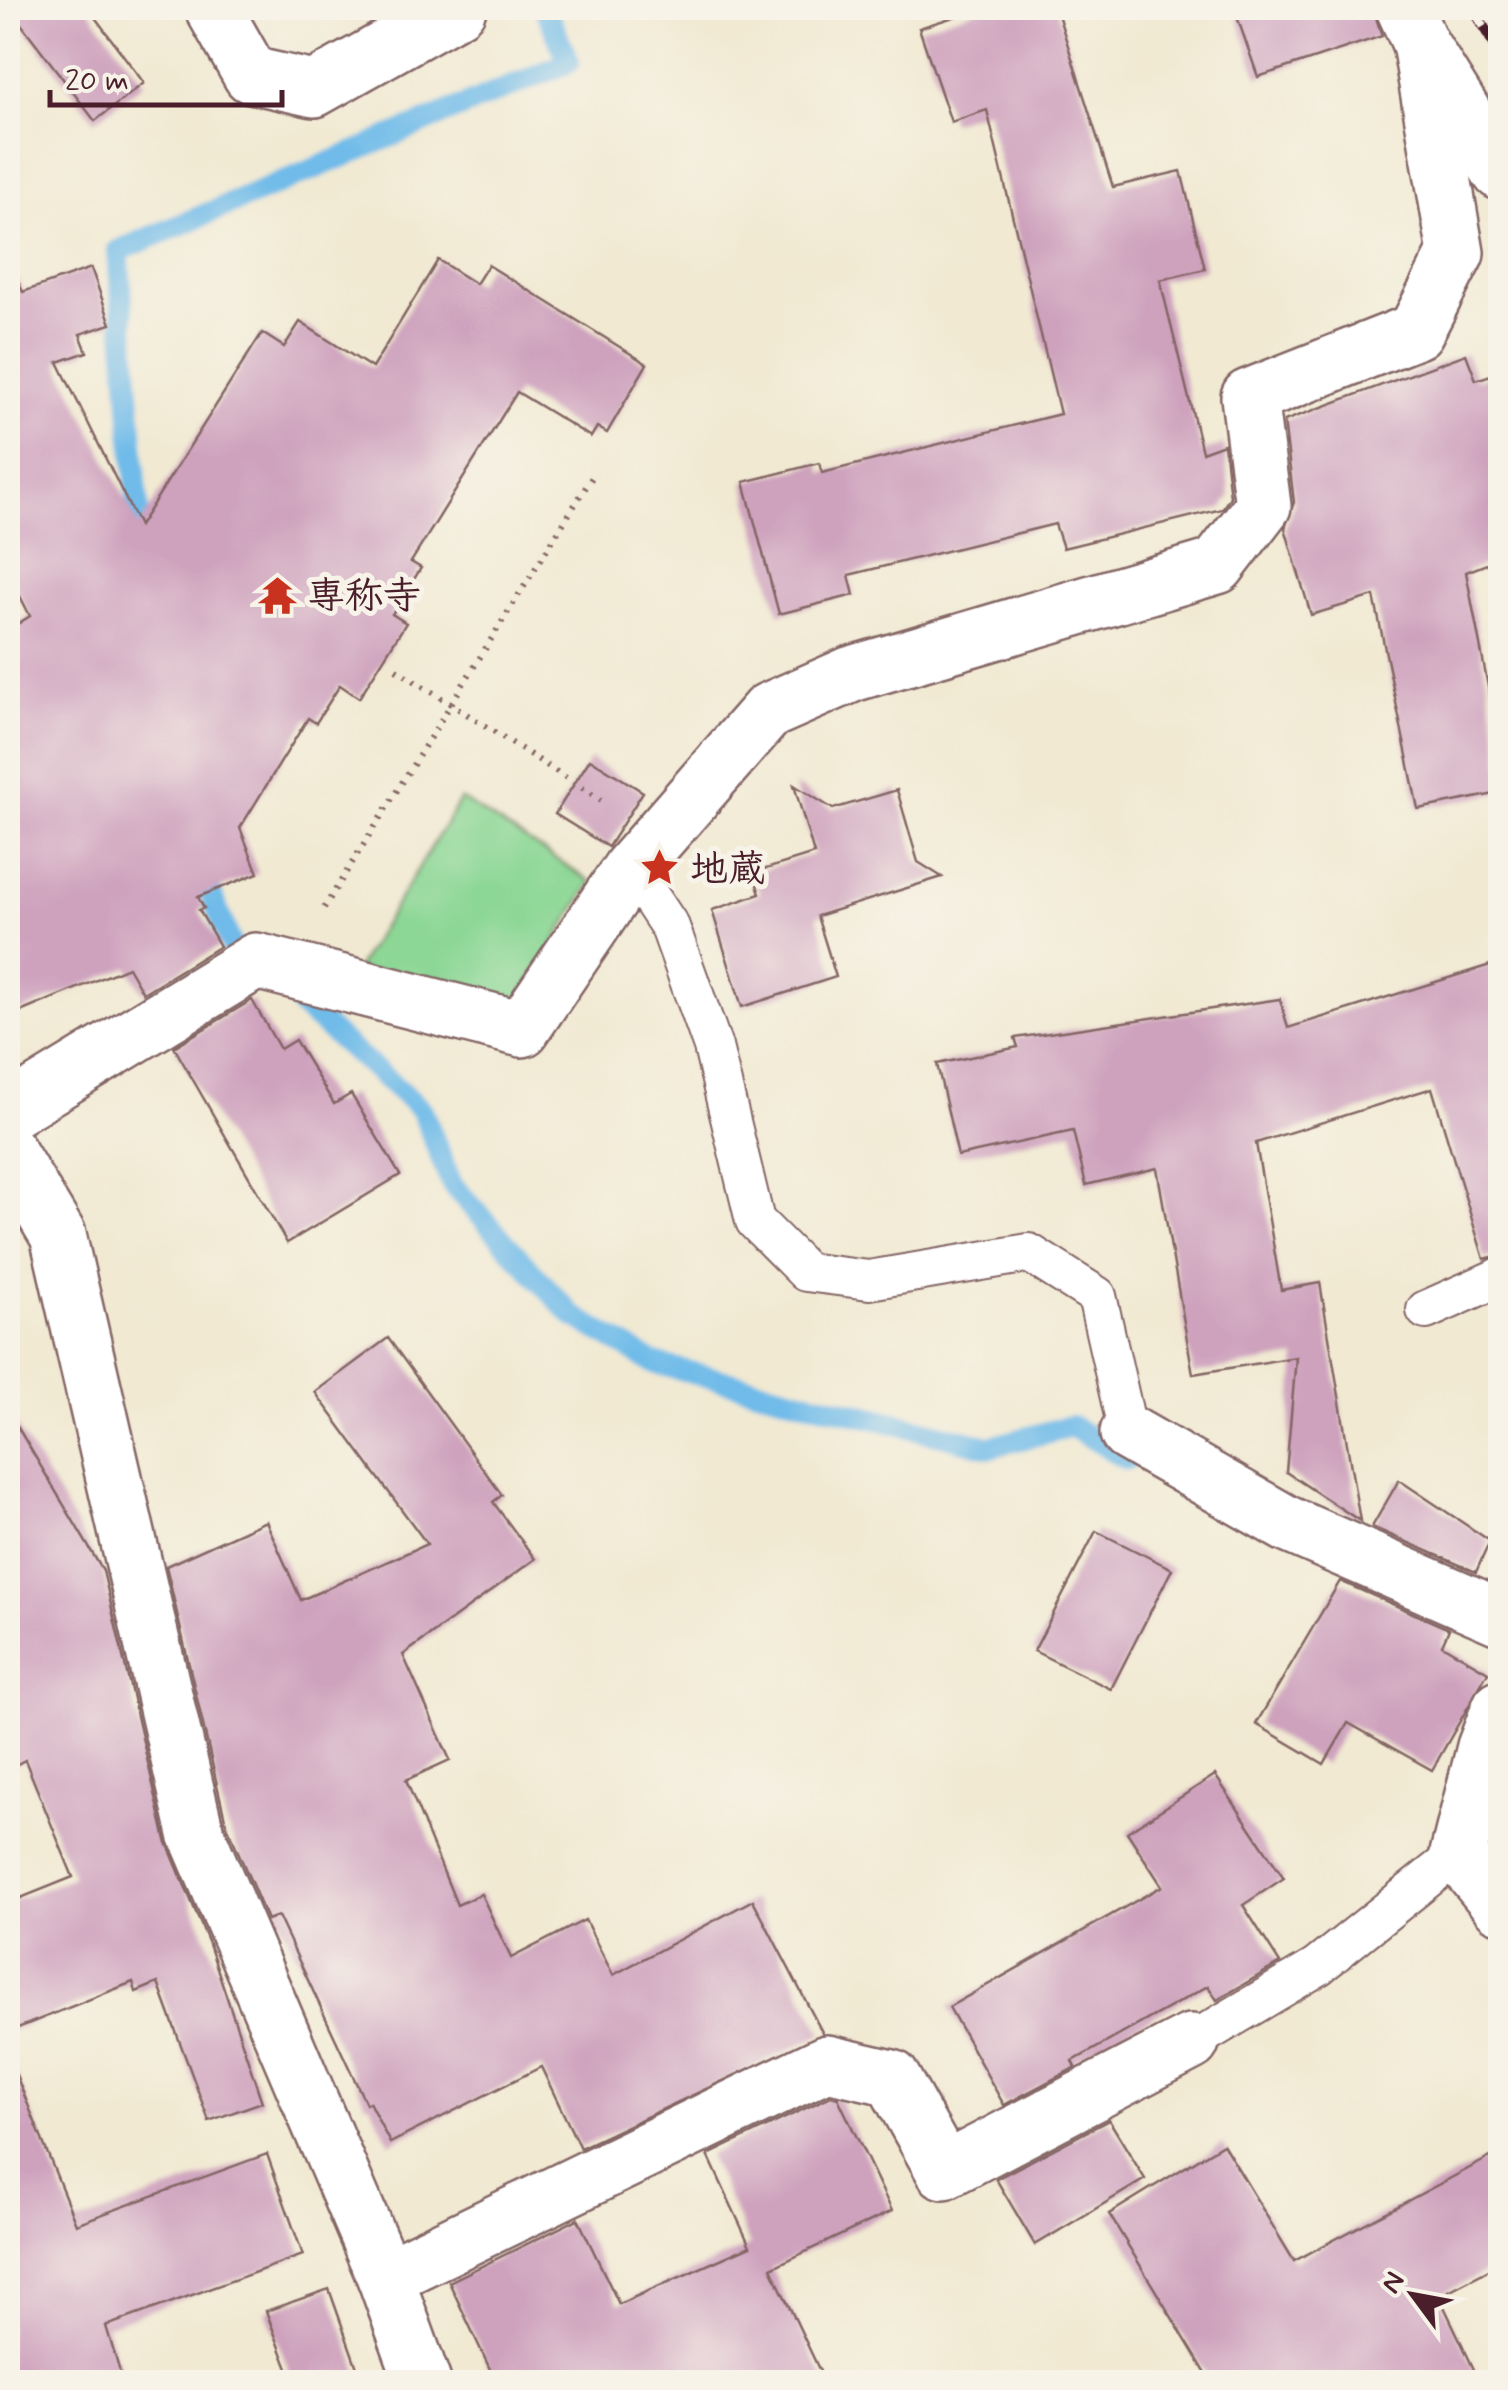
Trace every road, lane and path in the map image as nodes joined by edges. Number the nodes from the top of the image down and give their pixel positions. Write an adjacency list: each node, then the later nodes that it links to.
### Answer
1 (214, 8): 2 (street)
2 (458, 8)
3 (1412, 25): 4 (street); 8 (street)
4 (1500, 172)
5 (594, 474): 7 (path)
6 (396, 669): 7 (path)
7 (451, 705): 8 (path); 9 (path)
8 (645, 852): 9 (street); 14 (lane)
9 (286, 968): 10 (street)
10 (8, 1112)
11 (8, 1152): 20 (street)
12 (1500, 1276): 13 (lane)
13 (1426, 1310)
14 (1128, 1433): 15 (street)
15 (1500, 1618)
16 (1500, 1708): 17 (street)
17 (1458, 1854): 18 (street); 19 (lane)
18 (1500, 1905)
19 (1191, 2042): 20 (street)
20 (385, 2277): 21 (street)
21 (423, 2382)

